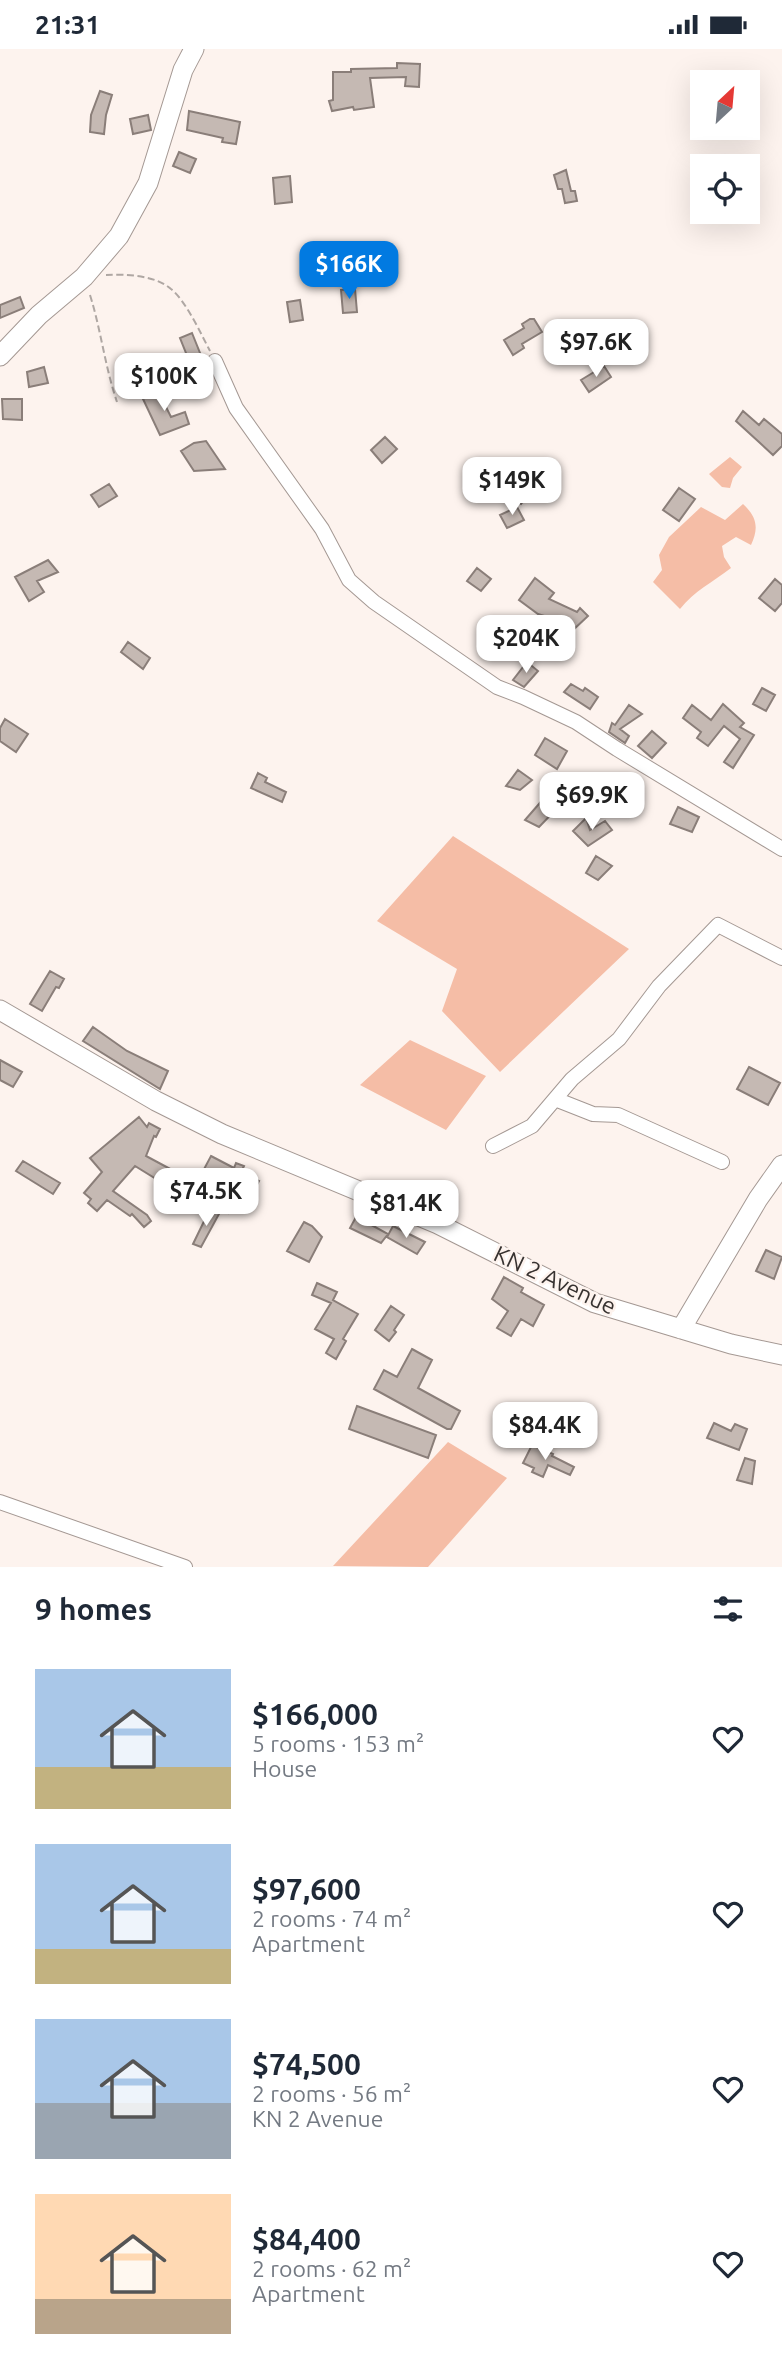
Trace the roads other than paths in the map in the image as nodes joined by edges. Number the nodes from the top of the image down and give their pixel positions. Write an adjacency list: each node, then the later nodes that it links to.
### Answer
1 (194, 49): 2 (main road)
2 (0, 356)
3 (215, 361): 4 (street)
4 (782, 849)
5 (782, 958): 7 (street)
6 (0, 1010): 11 (main road, KN 2 Avenue)
7 (555, 1099): 8 (street); 9 (street)
8 (493, 1146)
9 (722, 1162)
10 (782, 1165): 11 (main road)
11 (681, 1329): 12 (main road, KN 2 Avenue)
12 (782, 1355)
13 (0, 1501): 14 (street)
14 (185, 1567)

